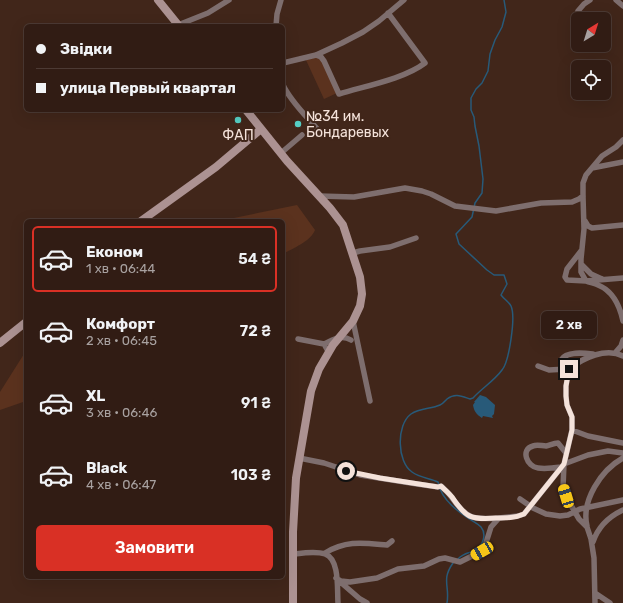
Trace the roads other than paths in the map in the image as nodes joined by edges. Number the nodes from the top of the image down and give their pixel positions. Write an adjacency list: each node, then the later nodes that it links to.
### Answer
1 (158, 0): 10 (main road)
2 (229, 0): 11 (street)
3 (281, 0): 12 (street)
4 (404, 0): 9 (street)
5 (590, 0): 8 (street)
6 (616, 0): 7 (street)
7 (623, 6)
8 (578, 12)
9 (388, 13): 13 (street); 13 (street)
10 (177, 24)
11 (180, 24)
12 (276, 24)
13 (316, 55): 14 (street)
14 (285, 63)
15 (285, 89): 19 (street)
16 (248, 112): 17 (main road)
17 (262, 129): 21 (main road); 28 (main road)
18 (302, 135): 21 (street)
19 (322, 135)
20 (623, 140): 23 (street)
21 (281, 153): 24 (main road)
22 (623, 162): 23 (street)
23 (592, 168): 25 (street)
24 (319, 196): 26 (street); 33 (main road)
25 (583, 196): 26 (street); 27 (street)
26 (572, 202): 27 (street)
27 (583, 208): 29 (street)
28 (144, 219)
29 (585, 221): 30 (street); 32 (street)
30 (623, 225)
31 (416, 238): 33 (street)
32 (582, 251): 34 (street); 37 (street)
33 (353, 253): 38 (main road)
34 (582, 265): 36 (street); 37 (street)
35 (623, 278): 36 (street)
36 (602, 279): 37 (street)
37 (586, 282): 39 (street)
38 (352, 321): 41 (main road); 42 (street)
39 (623, 321)
40 (24, 324): 46 (main road)
41 (342, 334): 42 (street); 44 (street); 47 (street); 48 (main road)
42 (356, 334): 54 (street)
43 (298, 339): 47 (street)
44 (352, 340)
45 (623, 340): 49 (street)
46 (0, 342)
47 (324, 344): 48 (street)
48 (329, 353): 59 (main road)
49 (615, 353): 50 (street); 51 (street)
50 (598, 354): 53 (street); 53 (street)
51 (622, 355)
52 (538, 366): 53 (street)
53 (567, 369): 55 (street)
54 (370, 401)
55 (572, 430): 56 (street); 57 (street)
56 (623, 443)
57 (566, 452): 61 (street); 61 (street)
58 (623, 453): 61 (street)
59 (299, 458): 68 (street); 72 (main road)
60 (623, 458): 65 (street)
61 (562, 466): 64 (street); 67 (street)
62 (520, 499): 64 (street)
63 (623, 500): 65 (street)
64 (530, 506): 67 (street); 68 (street)
65 (586, 508): 67 (street); 69 (street)
66 (623, 510): 71 (street)
67 (575, 511): 69 (street)
68 (499, 518): 74 (street)
69 (587, 527): 71 (street)
70 (392, 541): 73 (street)
71 (592, 544): 75 (street)
72 (294, 554): 73 (street); 76 (main road)
73 (325, 554): 74 (street)
74 (336, 578): 77 (street); 78 (street)
75 (595, 593): 79 (street); 80 (street)
76 (293, 603)
77 (338, 603)
78 (367, 603)
79 (595, 603)
80 (610, 603)

